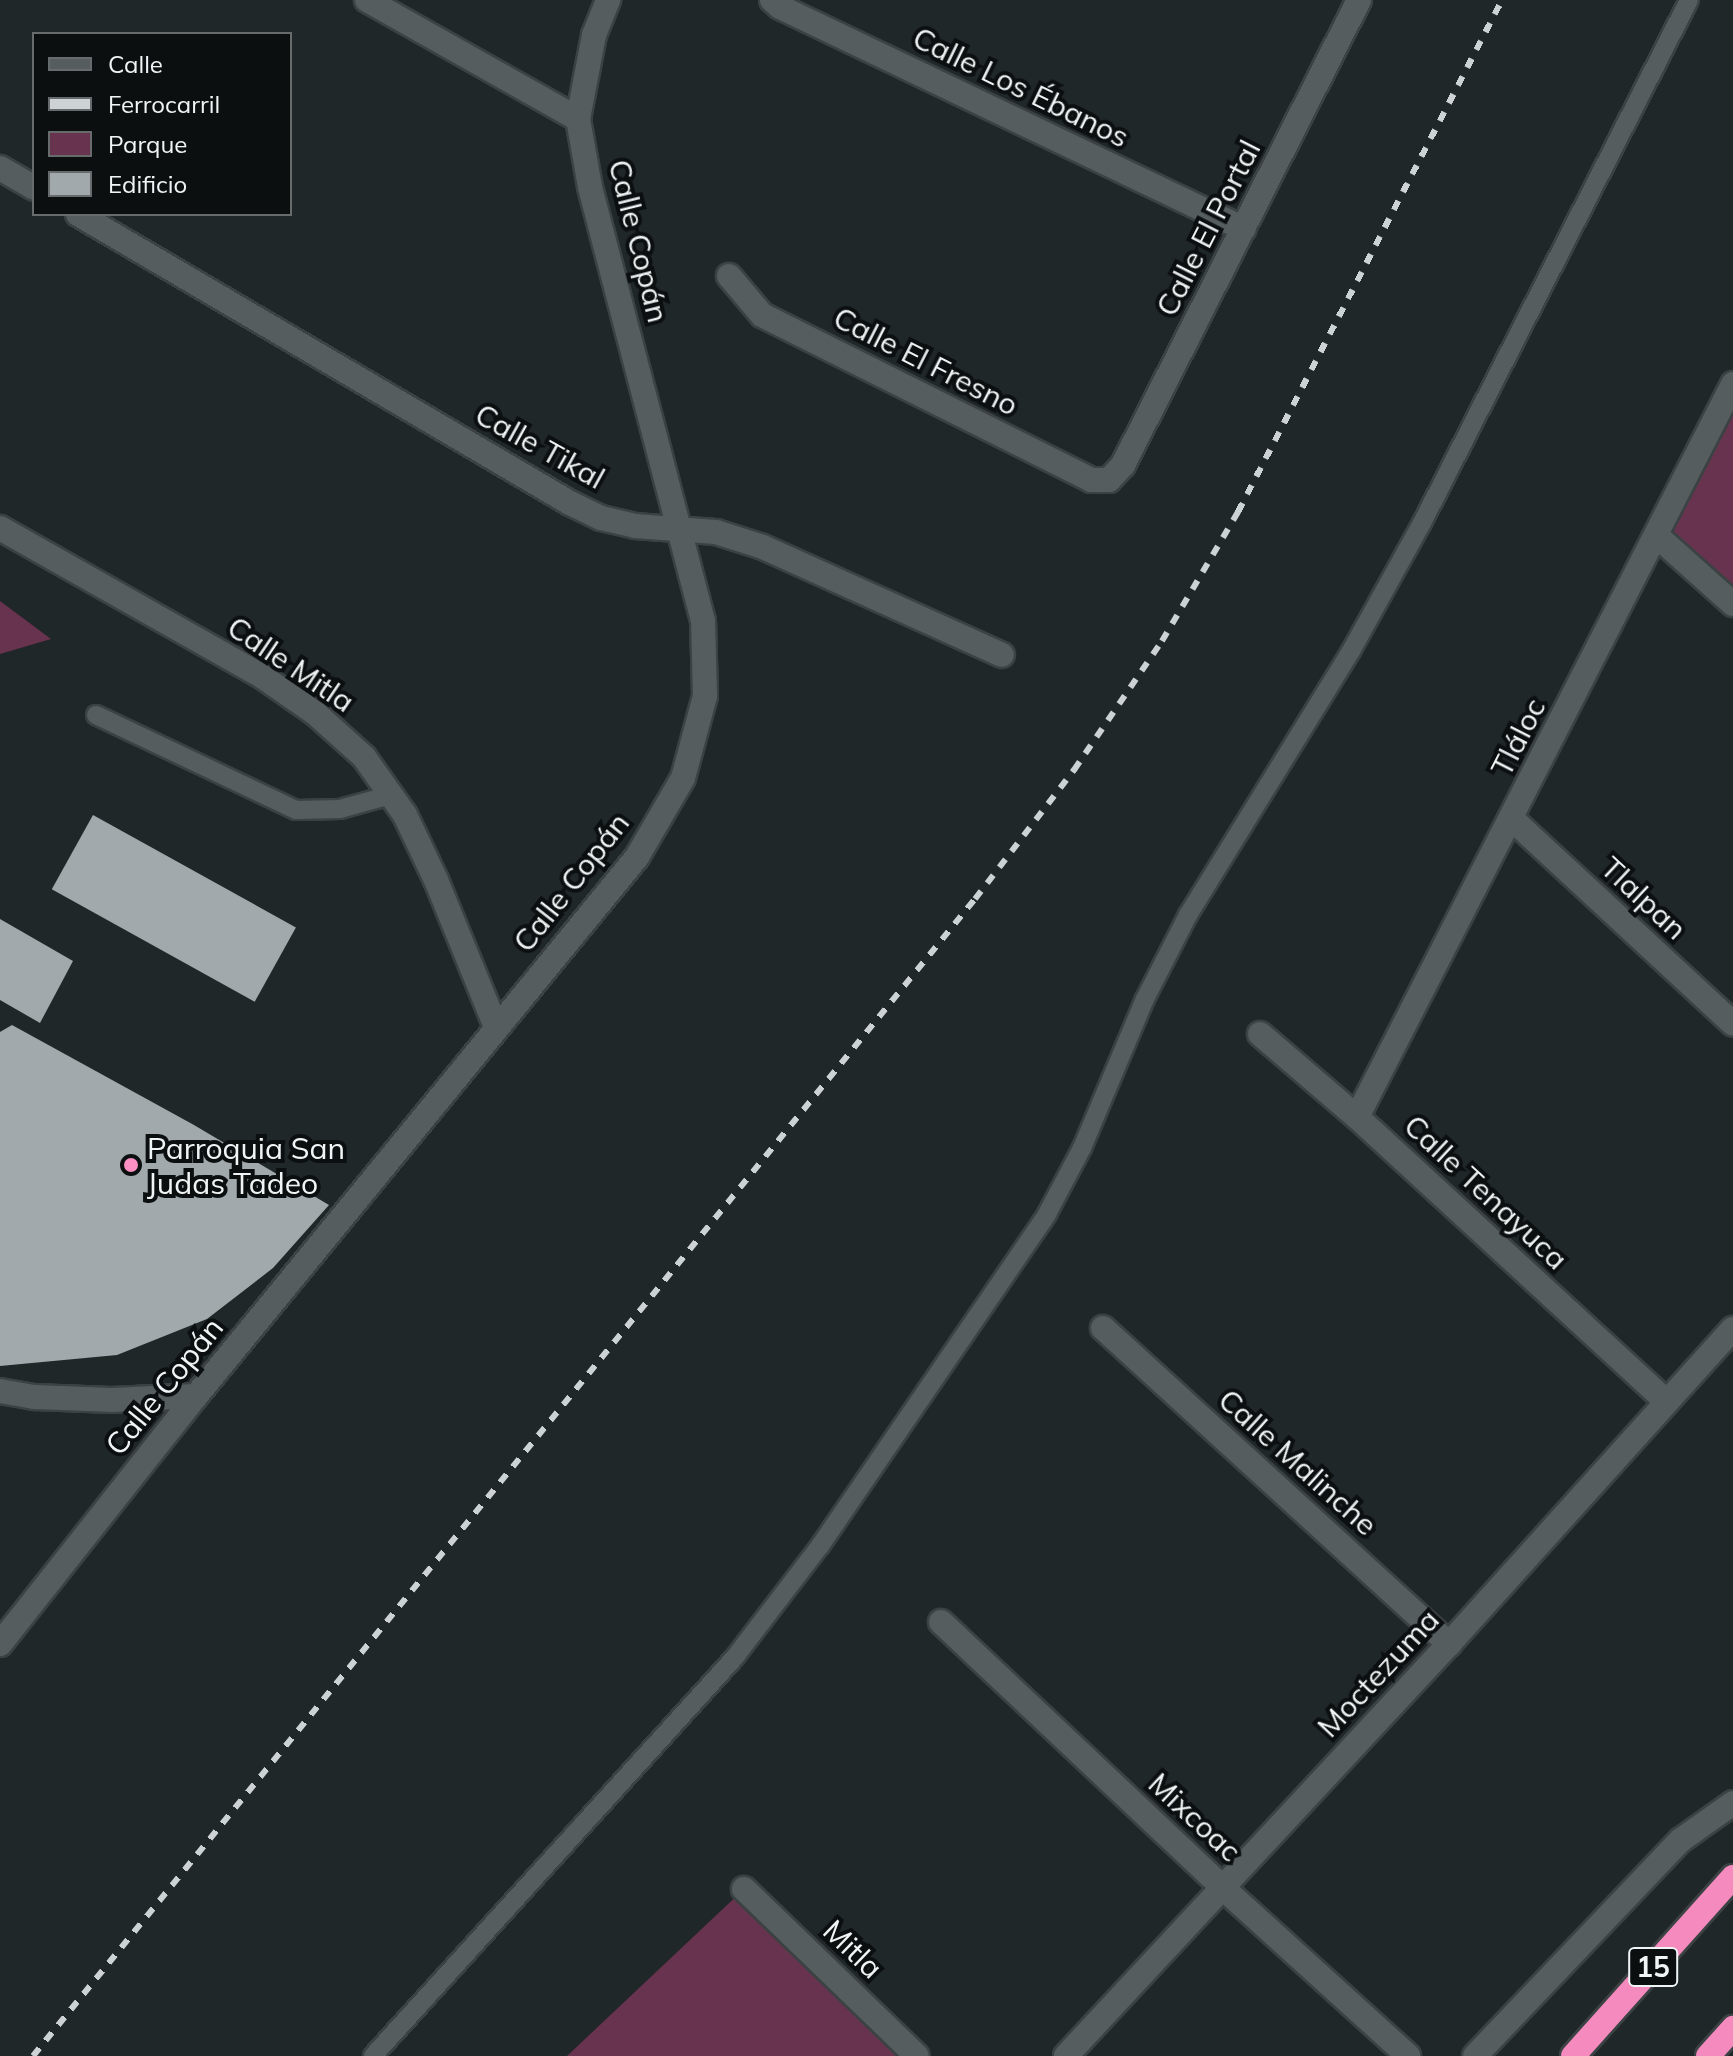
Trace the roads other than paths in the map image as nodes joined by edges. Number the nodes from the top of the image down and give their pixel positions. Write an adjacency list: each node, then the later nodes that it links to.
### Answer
1 (367, 0): 6 (street)
2 (608, 0): 6 (street, Calle Copán)
3 (772, 0): 10 (street, Calle Los Ébanos)
4 (1359, 0): 10 (street, Calle El Portal)
5 (1689, 0): 39 (lane)
6 (578, 119): 15 (street, Calle Copán)
7 (0, 168): 8 (street)
8 (32, 187)
9 (81, 216): 15 (street, Calle Tikal)
10 (1244, 229): 13 (street, Calle El Portal)
11 (729, 276): 13 (street, Calle El Fresno)
12 (1733, 384): 16 (street, Tláloc)
13 (1109, 480)
14 (0, 528): 20 (street, Calle Mitla)
15 (682, 529): 18 (street, Calle Tikal); 23 (street, Calle Copán)
16 (1657, 536): 17 (street); 21 (street, Tláloc)
17 (1733, 604)
18 (1002, 655)
19 (96, 715): 20 (lane)
20 (391, 795): 23 (street, Calle Mitla)
21 (1512, 819): 22 (street, Tlalpan); 25 (street, Tláloc)
22 (1733, 1024)
23 (496, 1027): 29 (street, Calle Copán)
24 (1260, 1034): 25 (street, Calle Tenayuca)
25 (1357, 1117): 30 (street, Calle Tenayuca)
26 (1103, 1328): 33 (street, Calle Malinche)
27 (1733, 1329): 30 (street, Moctezuma)
28 (0, 1391): 29 (street)
29 (196, 1396): 32 (street, Calle Copán)
30 (1665, 1400): 33 (street, Moctezuma)
31 (941, 1622): 36 (street, Mixcoac)
32 (0, 1644)
33 (1449, 1644): 36 (street, Moctezuma)
34 (1733, 1803): 43 (street)
35 (1733, 1877): 44 (highway, 15)
36 (1223, 1888): 41 (street, Moctezuma); 42 (street, Mixcoac)
37 (744, 1889): 40 (street, Mitla)
38 (1733, 2028): 45 (highway)
39 (373, 2056)
40 (917, 2056)
41 (1066, 2056)
42 (1408, 2056)
43 (1475, 2056)
44 (1573, 2056)
45 (1708, 2056)

